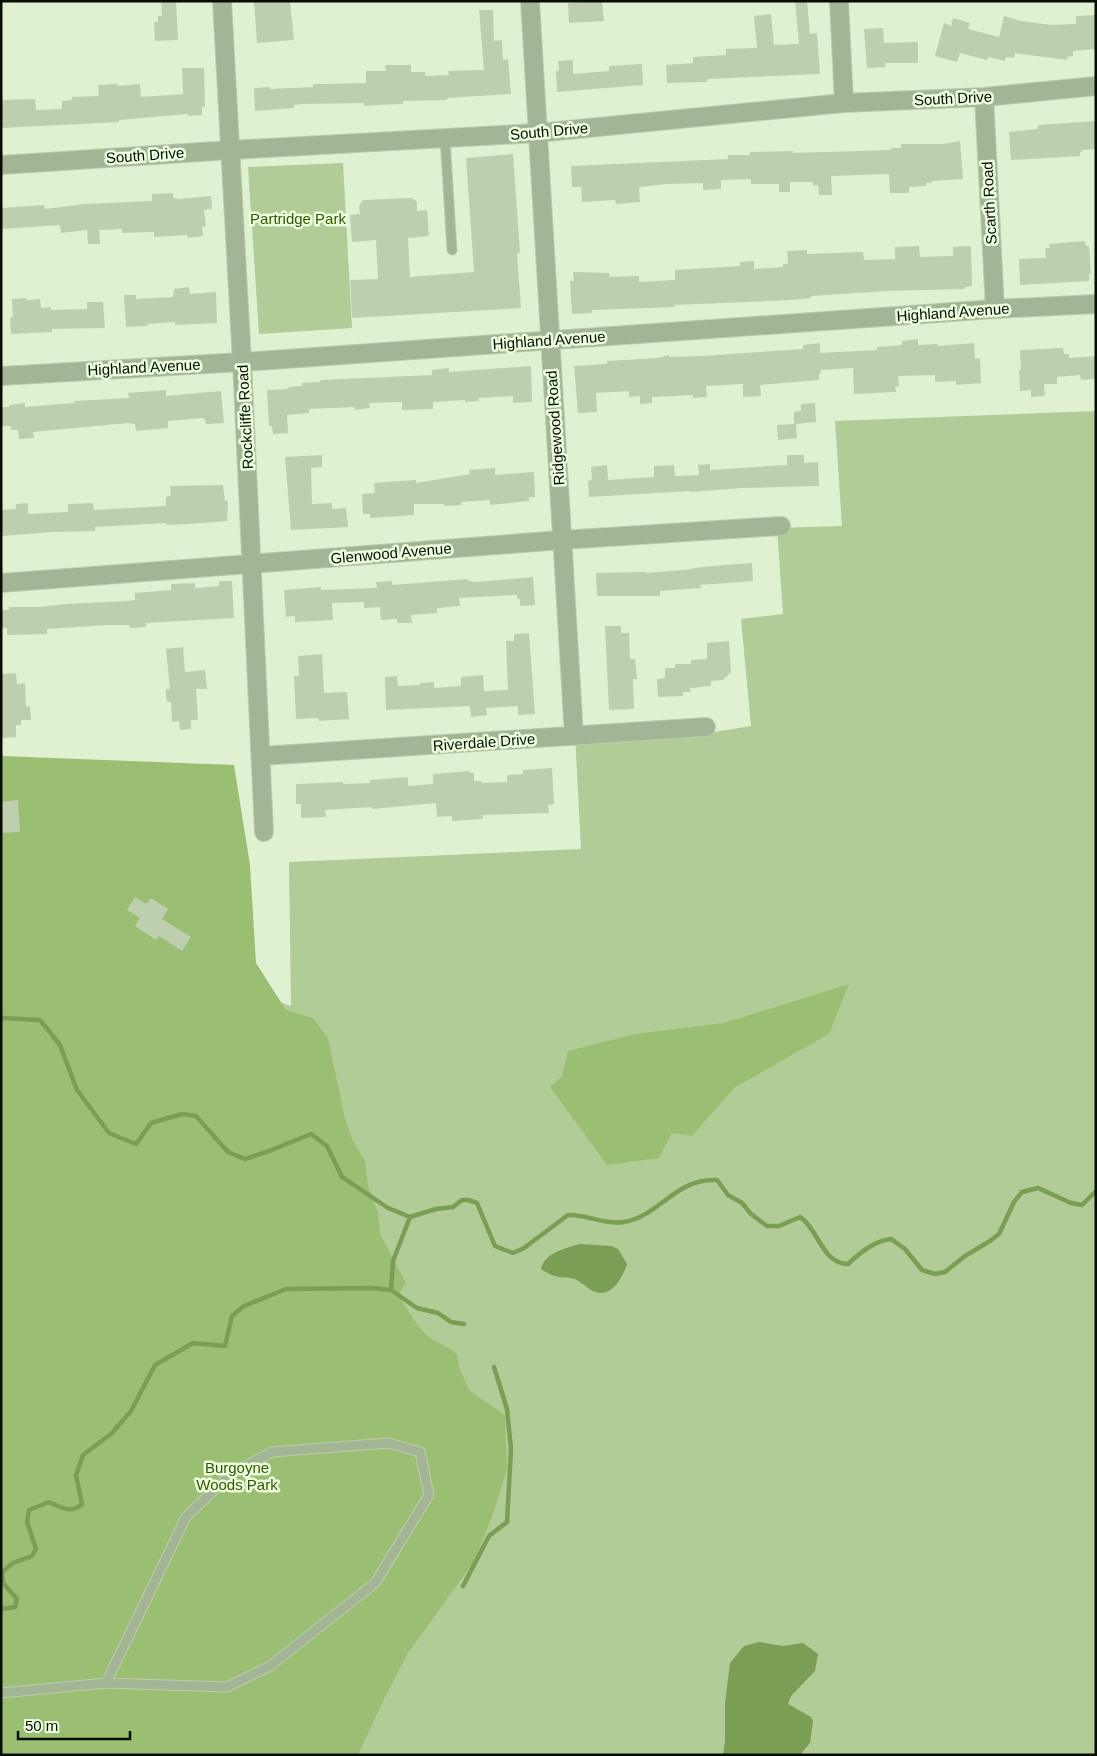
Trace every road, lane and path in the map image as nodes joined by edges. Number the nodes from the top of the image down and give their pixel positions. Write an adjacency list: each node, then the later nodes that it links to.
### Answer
1 (222, 1): 9 (street, Rockcliffe Road)
2 (530, 1): 7 (street, Ridgewood Road)
3 (839, 1): 6 (street)
4 (1096, 86): 5 (street, South Drive)
5 (984, 97): 6 (street, South Drive); 13 (street, Scarth Road)
6 (844, 103): 7 (street, South Drive)
7 (537, 133): 8 (street, South Drive); 14 (street, Ridgewood Road)
8 (445, 138): 9 (street, South Drive); 11 (lane)
9 (230, 150): 10 (street, South Drive); 15 (street, Rockcliffe Road)
10 (1, 165)
11 (452, 250)
12 (1096, 304): 13 (street, Highland Avenue)
13 (995, 309): 14 (street, Highland Avenue)
14 (550, 340): 15 (street, Highland Avenue); 18 (street, Ridgewood Road)
15 (242, 362): 16 (street, Highland Avenue); 19 (street, Rockcliffe Road)
16 (1, 376)
17 (780, 526): 18 (street, Glenwood Avenue)
18 (562, 540): 19 (street, Glenwood Avenue); 22 (street, Ridgewood Road)
19 (252, 564): 20 (street, Glenwood Avenue); 23 (street, Rockcliffe Road)
20 (1, 582)
21 (706, 727): 22 (street, Riverdale Drive)
22 (574, 736): 23 (street, Riverdale Drive)
23 (261, 756): 24 (street, Rockcliffe Road)
24 (264, 832)
25 (106, 1682): 25 (lane); 26 (lane)
26 (1, 1693)

